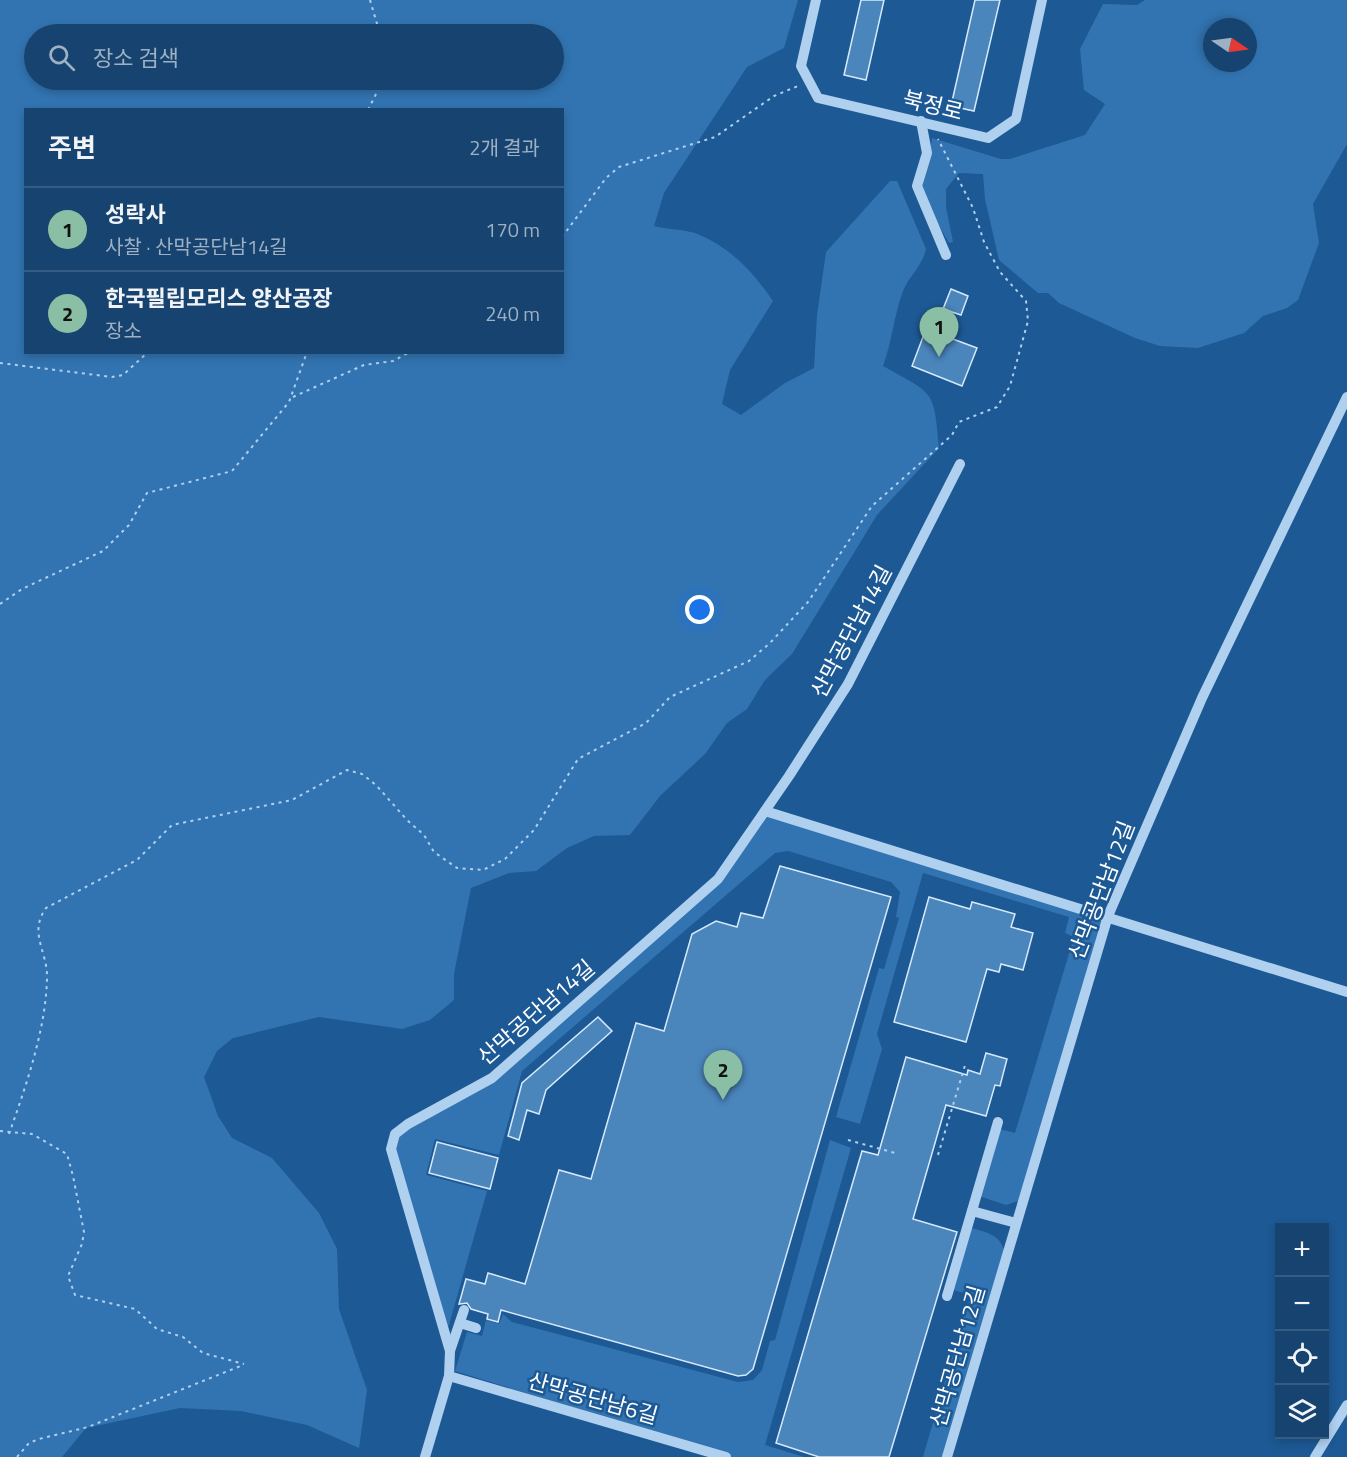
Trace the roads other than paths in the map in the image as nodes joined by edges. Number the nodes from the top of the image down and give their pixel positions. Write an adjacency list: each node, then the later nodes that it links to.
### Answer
1 (816, 0): 3 (street, 북정로)
2 (1042, 0): 3 (street, 북정로)
3 (926, 123): 4 (street)
4 (946, 255)
5 (1347, 397): 8 (street, 산막공단남12길)
6 (960, 464): 7 (street, 산막공단남14길)
7 (765, 811): 8 (street); 17 (street, 산막공단남14길)
8 (1108, 916): 9 (street); 12 (street, 산막공단남12길)
9 (1347, 992)
10 (998, 1122): 11 (street)
11 (972, 1211): 12 (street); 13 (street)
12 (1016, 1223): 22 (street, 산막공단남12길)
13 (947, 1296)
14 (464, 1310): 15 (street)
15 (460, 1323): 16 (street); 17 (street)
16 (476, 1328)
17 (450, 1351): 18 (street, 산막공단남14길)
18 (449, 1376): 20 (street, 산막공단남14길); 21 (street, 산막공단남6길)
19 (1347, 1405): 23 (street)
20 (425, 1457)
21 (726, 1457)
22 (947, 1457)
23 (1316, 1457)

